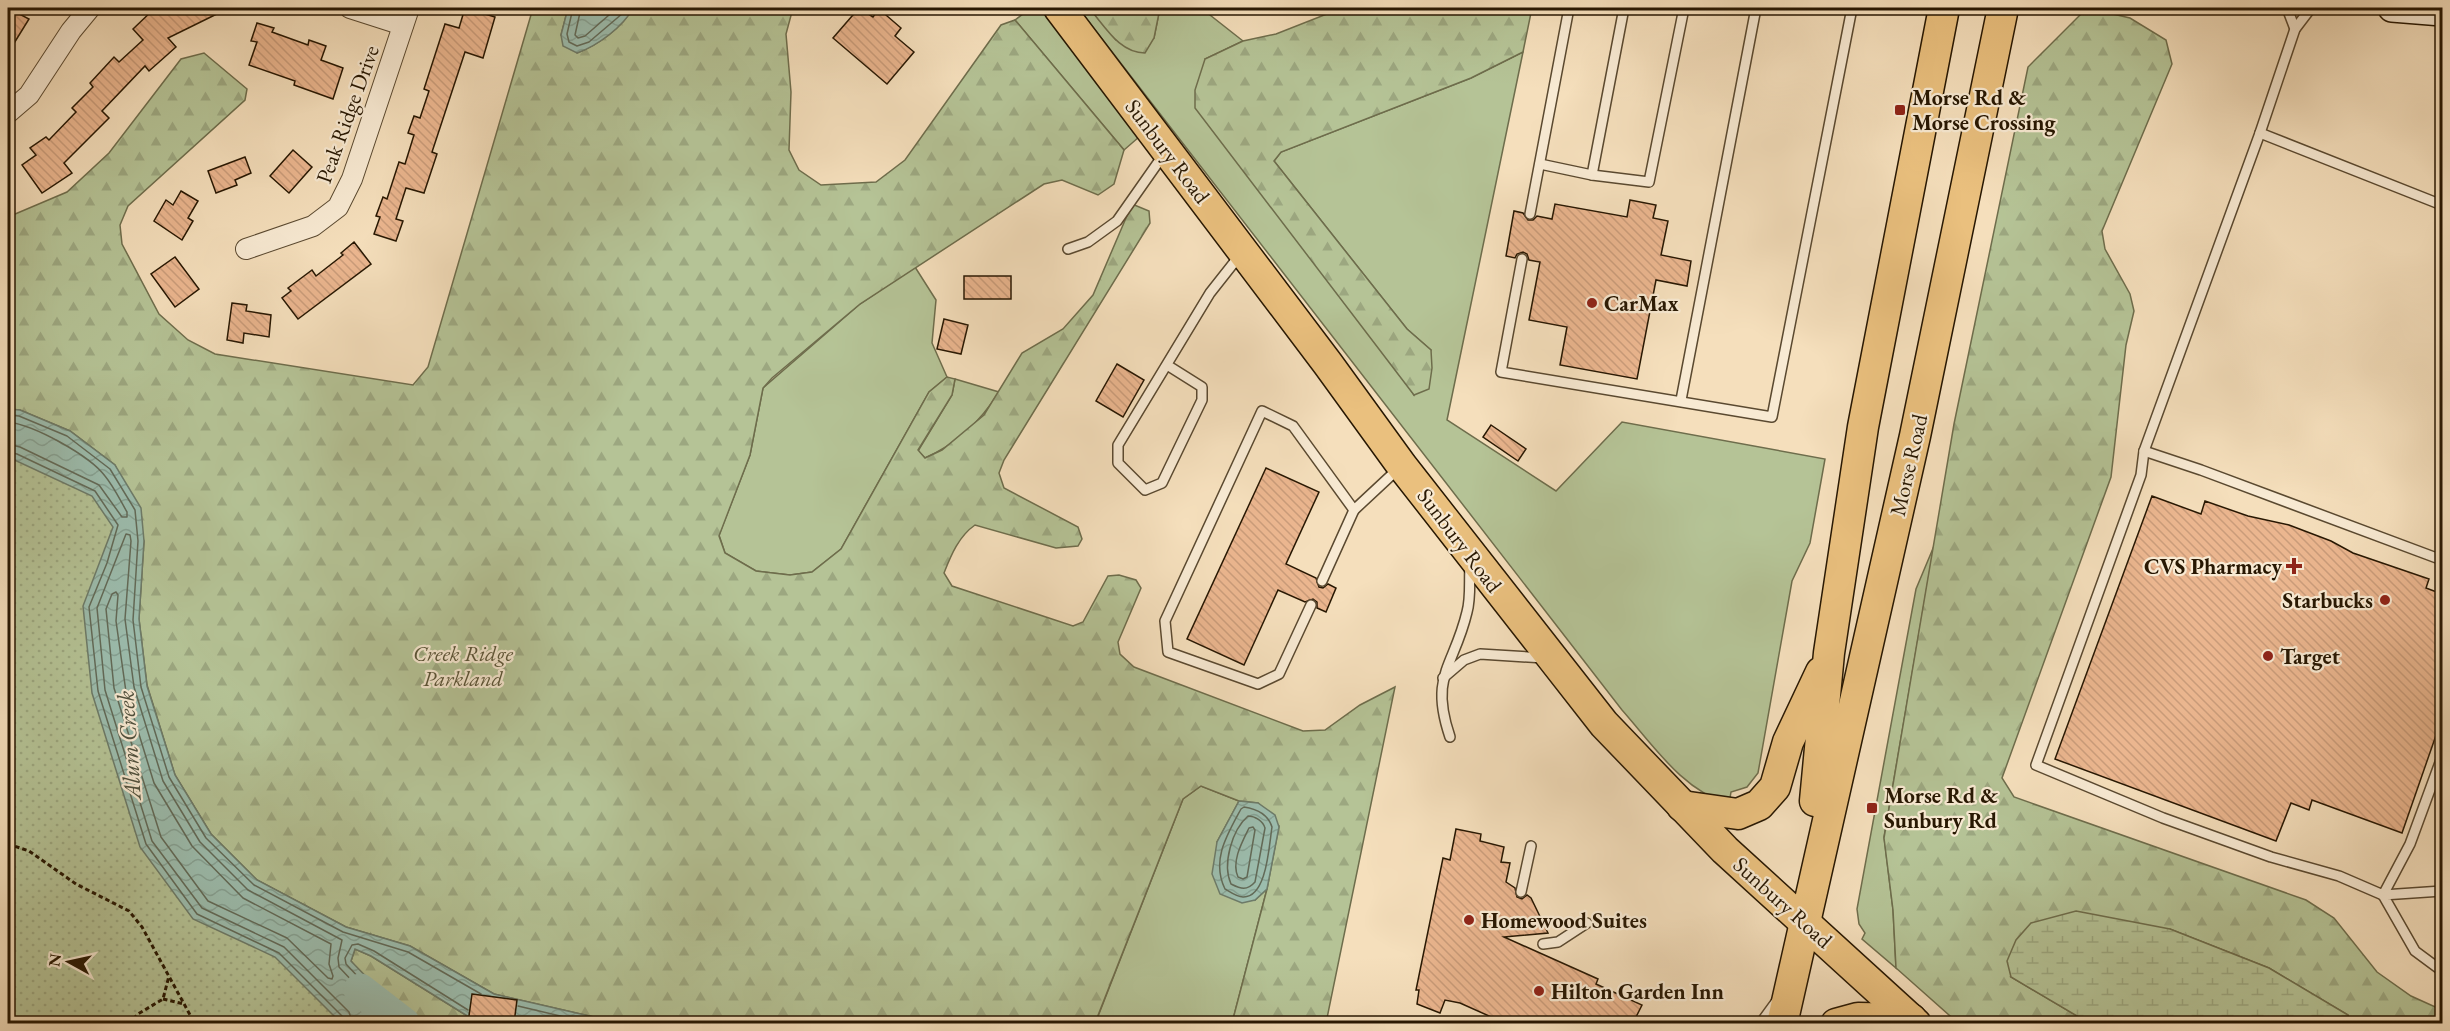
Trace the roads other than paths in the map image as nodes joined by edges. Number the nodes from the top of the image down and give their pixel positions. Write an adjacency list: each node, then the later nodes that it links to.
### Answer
1 (90, 8): 17 (street)
2 (350, 8): 15 (street)
3 (1059, 8): 19 (main road, Sunbury Road)
4 (1569, 8): 20 (lane)
5 (1624, 8): 21 (lane)
6 (1684, 8): 21 (lane)
7 (1756, 8): 29 (lane)
8 (1852, 8): 29 (lane)
9 (1944, 8): 37 (main road, Morse Road)
10 (2003, 8): 47 (main road, Morse Road)
11 (2287, 8): 16 (lane)
12 (2311, 8): 16 (lane)
13 (2392, 8): 14 (main road)
14 (2442, 12)
15 (406, 16): 24 (street, Peak Ridge Drive)
16 (2295, 29): 18 (lane)
17 (8, 113)
18 (2260, 133): 22 (lane); 30 (lane)
19 (1167, 149): 25 (lane); 26 (main road, Sunbury Road)
20 (1540, 164): 21 (lane); 23 (lane)
21 (1592, 175)
22 (2442, 205)
23 (1530, 214)
24 (246, 249)
25 (1068, 249)
26 (1244, 251): 28 (lane); 31 (main road, Sunbury Road)
27 (1522, 259): 29 (lane)
28 (1167, 365): 28 (lane)
29 (1681, 400)
30 (2144, 451): 34 (lane); 46 (lane)
31 (1402, 466): 32 (lane); 33 (main road, Sunbury Road)
32 (1354, 510): 35 (lane); 36 (lane)
33 (1471, 554): 38 (main road, Sunbury Road); 39 (lane)
34 (2442, 560)
35 (1322, 581)
36 (1311, 605)
37 (1829, 653): 42 (main road); 47 (main road, Morse Road)
38 (1552, 659): 39 (lane); 42 (main road, Sunbury Road)
39 (1443, 678): 40 (lane)
40 (1450, 738)
41 (2442, 757): 46 (lane)
42 (1682, 806): 47 (main road, Sunbury Road)
43 (1531, 846): 45 (lane)
44 (2442, 891): 46 (lane)
45 (1521, 892)
46 (2383, 895): 50 (lane)
47 (1804, 921): 51 (main road, Morse Road); 52 (main road, Sunbury Road)
48 (1587, 923): 49 (lane)
49 (1543, 944)
50 (2442, 971)
51 (1790, 983): 53 (lane); 54 (main road, Morse Road)
52 (1913, 1022): 55 (main road)
53 (1760, 1023)
54 (1782, 1023)
55 (1836, 1023)

